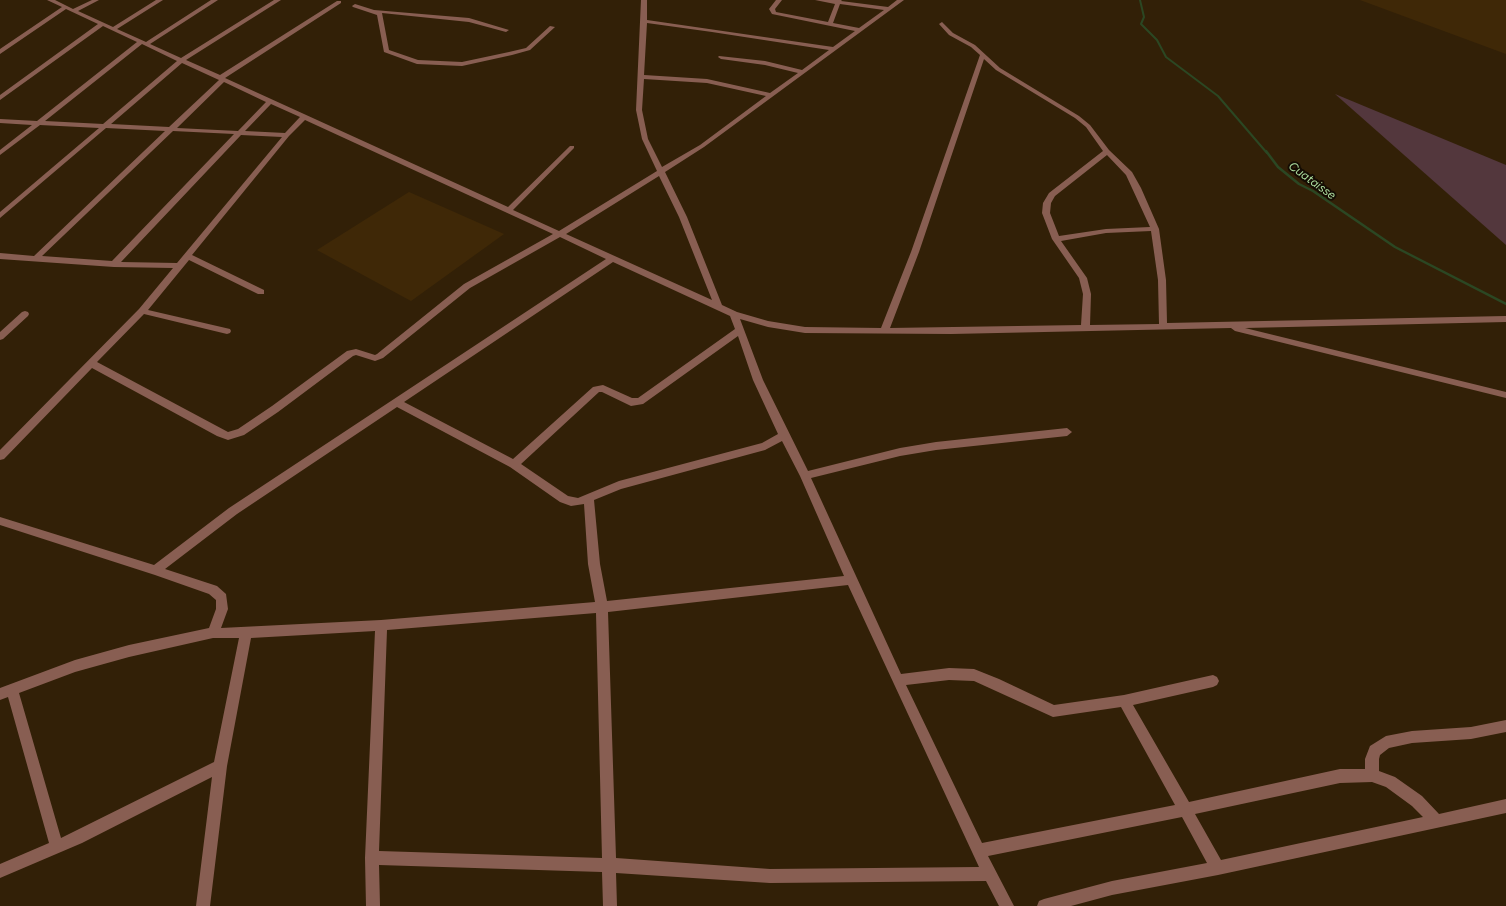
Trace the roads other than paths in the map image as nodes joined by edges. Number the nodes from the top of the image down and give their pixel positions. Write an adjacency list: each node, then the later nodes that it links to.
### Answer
1 (50, 0): 14 (street)
2 (96, 0): 16 (street)
3 (160, 0): 23 (street)
4 (215, 0): 26 (street)
5 (278, 0): 31 (street)
6 (328, 0): 12 (street)
7 (644, 0): 18 (street)
8 (779, 0): 20 (street)
9 (818, 0): 11 (street)
10 (900, 0): 15 (street)
11 (839, 1): 15 (street); 20 (street)
12 (339, 2): 13 (street); 34 (street)
13 (356, 3): 17 (street)
14 (66, 7): 16 (street); 28 (street)
15 (888, 9): 25 (street)
16 (73, 10): 19 (street)
17 (376, 11): 22 (street); 24 (street)
18 (644, 21): 27 (street); 33 (street)
19 (102, 24): 23 (street); 36 (street)
20 (830, 24): 25 (street)
21 (942, 24): 29 (street)
22 (552, 26)
23 (113, 29): 26 (street)
24 (506, 30)
25 (858, 30): 27 (street)
26 (143, 43): 31 (street); 40 (street)
27 (835, 50): 32 (street)
28 (0, 52)
29 (982, 56): 46 (street); 71 (street)
30 (721, 57): 32 (street)
31 (182, 60): 34 (street); 41 (street)
32 (804, 72): 35 (street)
33 (640, 77): 35 (street); 48 (street)
34 (221, 79): 37 (street); 42 (street)
35 (771, 95): 48 (street)
36 (0, 98)
37 (270, 101): 38 (street); 43 (street)
38 (304, 117): 44 (street); 49 (street)
39 (0, 121): 40 (street)
40 (38, 123): 41 (street); 47 (street)
41 (103, 126): 42 (street); 50 (street)
42 (170, 130): 43 (street); 56 (street)
43 (238, 134): 44 (street); 58 (street)
44 (287, 135): 55 (street)
45 (572, 147): 49 (street)
46 (1107, 151): 51 (street); 53 (street)
47 (0, 153)
48 (660, 171): 52 (street); 61 (street)
49 (509, 210): 52 (street)
50 (0, 216)
51 (1155, 229): 53 (street); 67 (street)
52 (561, 234): 57 (street); 73 (street)
53 (1056, 239): 68 (street)
54 (0, 256): 56 (street)
55 (188, 256): 59 (street); 60 (street)
56 (36, 258): 58 (street)
57 (614, 258): 61 (street); 75 (street)
58 (114, 264): 59 (street)
59 (180, 266): 62 (street)
60 (261, 292)
61 (718, 306): 64 (street)
62 (142, 311): 70 (street); 73 (street)
63 (25, 314): 72 (street)
64 (734, 314): 69 (street); 71 (street)
65 (1502, 319): 66 (street)
66 (1222, 325): 67 (street); 74 (street)
67 (1163, 326): 68 (street)
68 (1085, 328): 71 (street)
69 (740, 330): 77 (street); 79 (street)
70 (227, 331)
71 (884, 331)
72 (0, 337)
73 (91, 363): 78 (street)
74 (1506, 395)
75 (396, 402): 79 (street); 83 (street)
76 (1067, 432): 80 (street)
77 (784, 435): 80 (street); 81 (street)
78 (0, 456)
79 (514, 464): 81 (street)
80 (805, 476): 84 (street)
81 (589, 499): 85 (street)
82 (0, 521): 83 (street)
83 (155, 570): 87 (street)
84 (851, 580): 85 (street); 89 (street)
85 (602, 607): 86 (street); 102 (street)
86 (381, 625): 88 (street); 101 (street)
87 (214, 633): 88 (street); 91 (street)
88 (246, 633): 94 (street)
89 (897, 680): 92 (street); 100 (street)
90 (1213, 681): 92 (street)
91 (6, 692): 99 (street)
92 (1124, 701): 97 (street)
93 (1506, 726): 95 (street)
94 (220, 766): 99 (street); 106 (street)
95 (1372, 775): 97 (street); 98 (street)
96 (1506, 806): 98 (street)
97 (1185, 810): 100 (street); 103 (street)
98 (1438, 821): 103 (street)
99 (57, 847): 104 (street)
100 (978, 851): 105 (street)
101 (372, 858): 102 (street); 107 (street)
102 (609, 865): 105 (street); 108 (street)
103 (1218, 868): 110 (street)
104 (0, 871)
105 (990, 874): 109 (street)
106 (203, 906)
107 (373, 906)
108 (610, 906)
109 (1007, 906)
110 (1044, 906)

